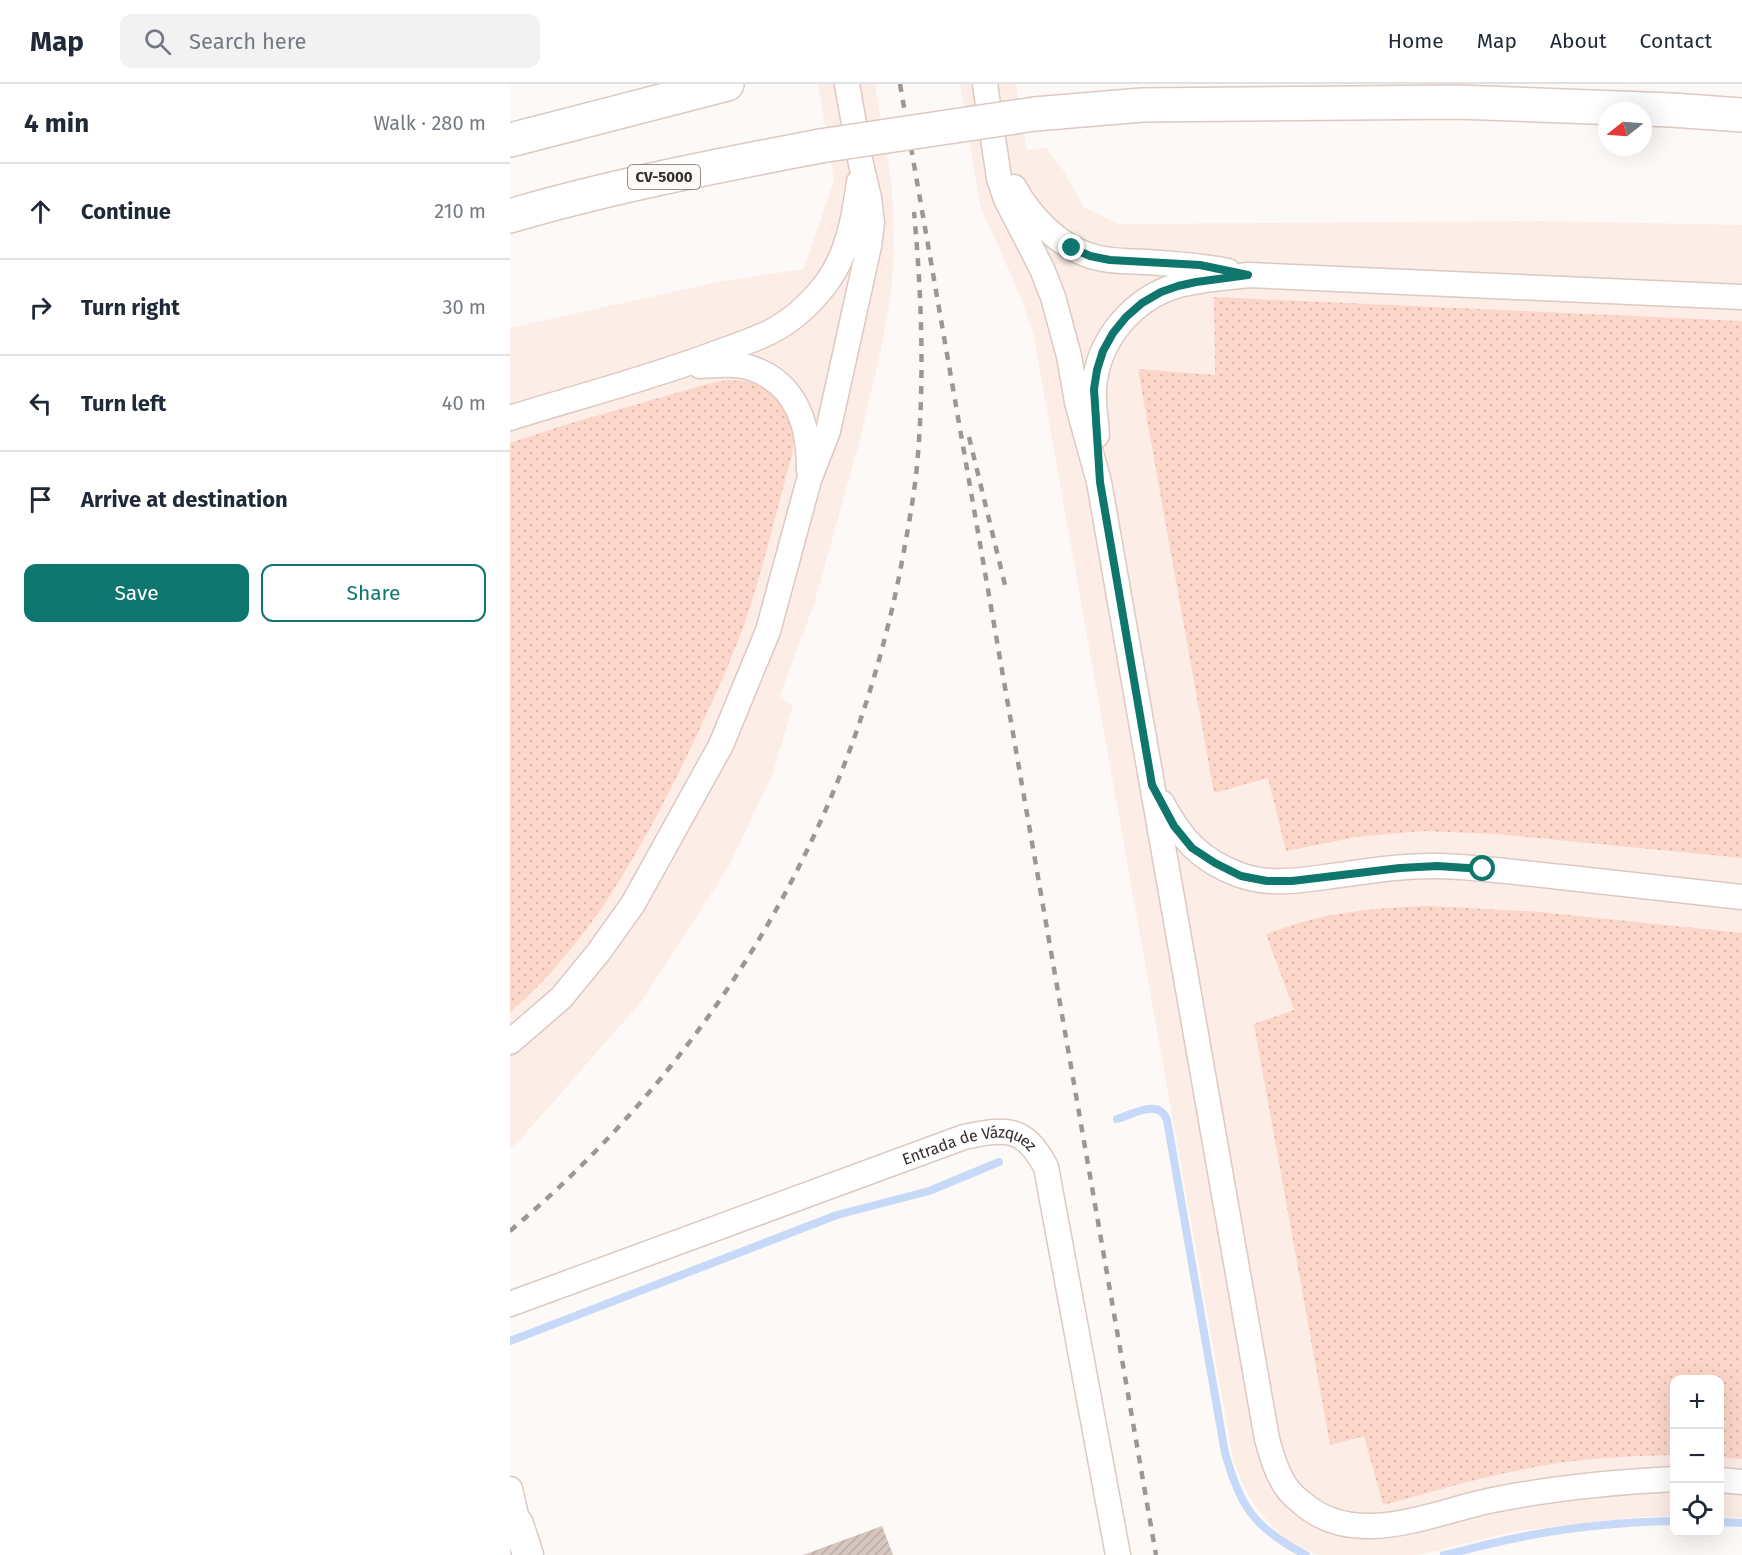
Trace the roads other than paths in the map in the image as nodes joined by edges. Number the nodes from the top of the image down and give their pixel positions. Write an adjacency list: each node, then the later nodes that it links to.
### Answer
1 (720, 84): 6 (highway)
2 (727, 84): 7 (highway)
3 (847, 84): 9 (street)
4 (985, 84): 8 (street)
5 (1742, 115): 10 (highway, CV-5000, bridge)
6 (510, 123)
7 (510, 140)
8 (994, 143): 11 (street); 16 (street)
9 (861, 164): 13 (street); 15 (street)
10 (510, 216)
11 (1248, 275): 12 (street); 16 (street)
12 (1742, 297)
13 (683, 366): 14 (street); 15 (street)
14 (510, 418)
15 (809, 480): 19 (street)
16 (1100, 482): 17 (street)
17 (1152, 785): 18 (street); 21 (street)
18 (1742, 897)
19 (510, 1042)
20 (510, 1304): 28 (street, Entrada de Vázquez)
21 (1670, 1479)
22 (1724, 1480): 23 (street)
23 (1742, 1482)
24 (510, 1489): 25 (street)
25 (518, 1524): 26 (street); 27 (street)
26 (520, 1555)
27 (528, 1555)
28 (1118, 1555)

